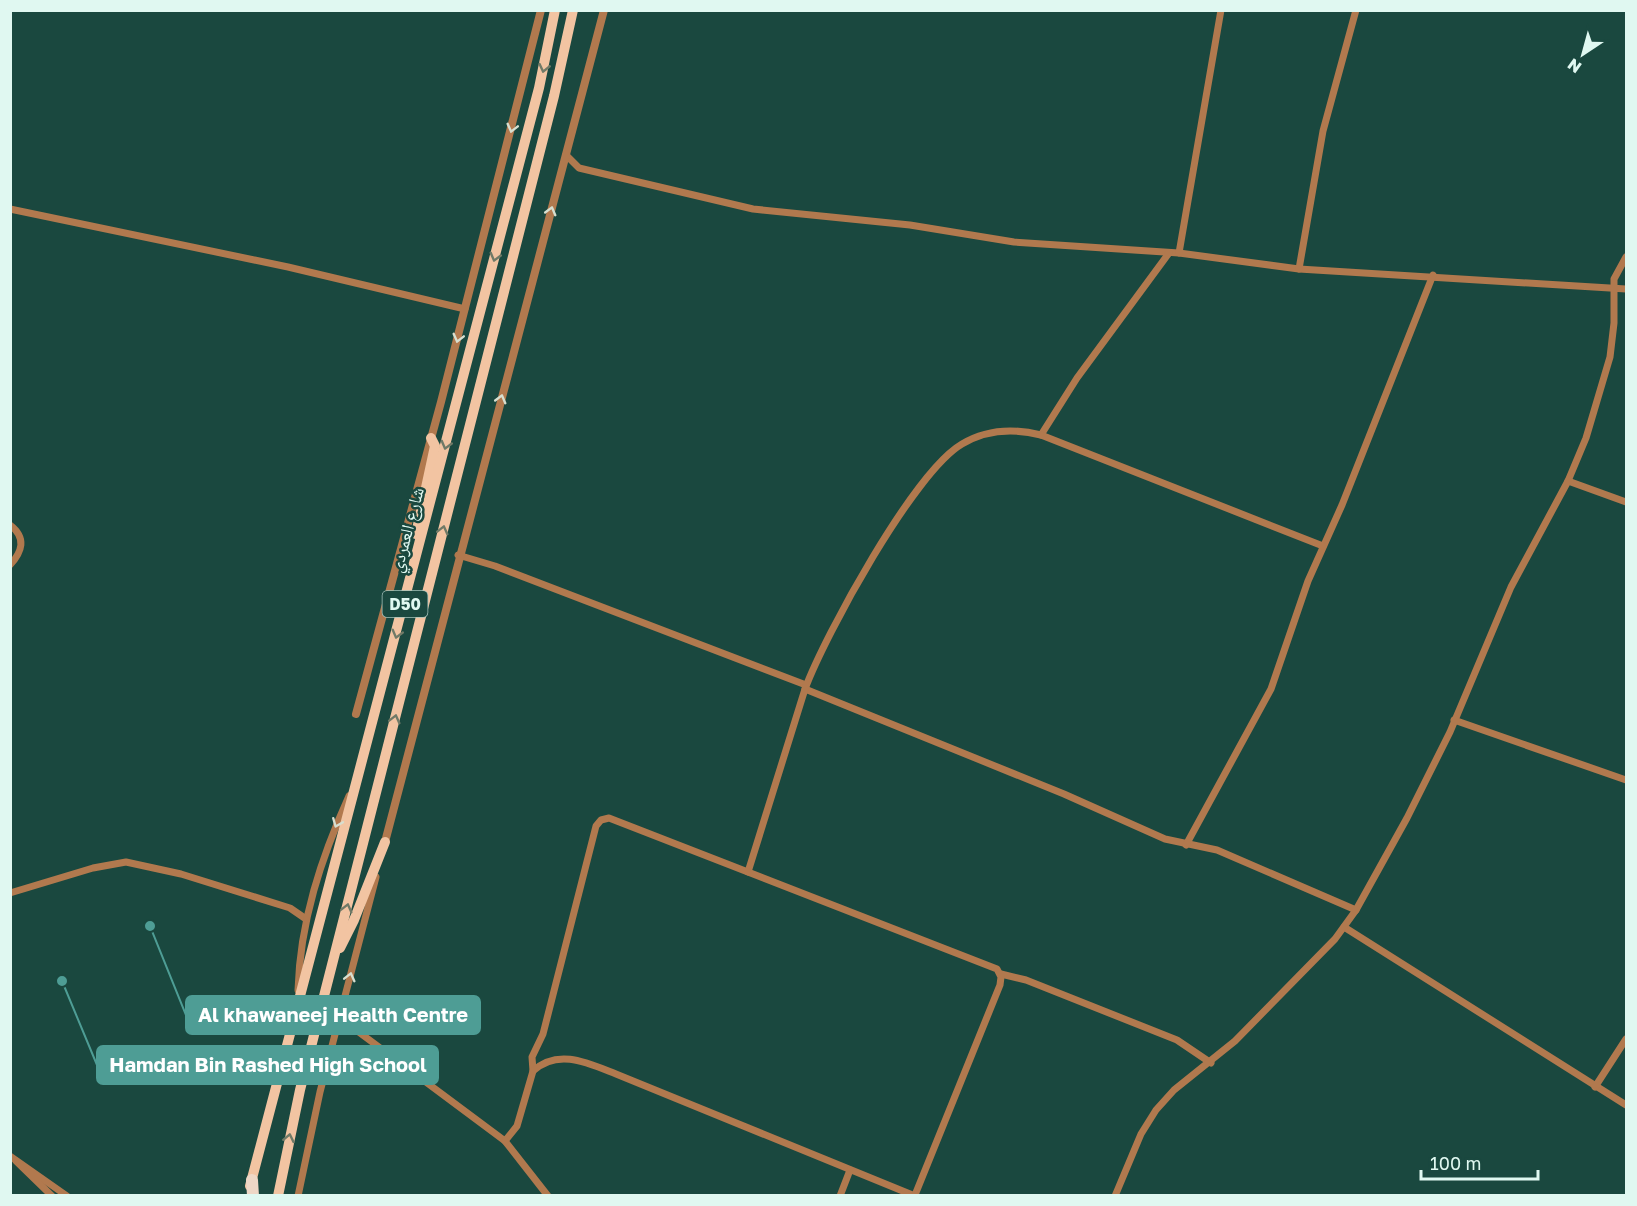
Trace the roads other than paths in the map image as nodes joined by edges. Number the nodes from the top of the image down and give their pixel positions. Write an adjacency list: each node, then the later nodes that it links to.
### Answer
1 (541, 10): 18 (street, one-way to 18)
2 (555, 10): 27 (main road, شارع العمردي / D50, one-way to 27)
3 (573, 10): 40 (main road, شارع العمردي / D50, one-way to 3)
4 (604, 10): 7 (street)
5 (1221, 10): 12 (street)
6 (1356, 10): 14 (street)
7 (566, 155): 8 (street); 9 (street)
8 (579, 168): 9 (street); 11 (street)
9 (560, 176): 25 (street, one-way to 9)
10 (10, 209): 18 (street)
11 (1169, 253): 12 (street); 19 (street)
12 (1179, 253): 14 (street)
13 (1626, 257): 17 (street)
14 (1299, 269): 15 (street)
15 (1433, 275): 17 (street); 24 (street)
16 (1626, 288): 17 (street)
17 (1614, 289): 21 (street)
18 (465, 309): 20 (street, one-way to 20)
19 (1041, 435): 24 (street); 28 (street)
20 (431, 438): 27 (main road); 29 (street)
21 (1568, 481): 22 (street); 30 (street)
22 (1626, 502)
23 (10, 525): 26 (street)
24 (1323, 546): 34 (street)
25 (458, 555): 28 (street); 33 (street)
26 (10, 565)
27 (415, 566): 31 (main road, شارع العمردي / D50, one-way to 31)
28 (805, 687): 34 (street); 35 (street)
29 (356, 714)
30 (1454, 720): 32 (street); 37 (street)
31 (362, 770): 38 (street, one-way to 38); 42 (main road, شارع العمردي / D50)
32 (1626, 780)
33 (385, 842): 40 (main road); 43 (street, one-way to 33)
34 (1186, 845): 37 (street)
35 (748, 872): 41 (street); 48 (street)
36 (10, 893): 38 (street)
37 (1356, 910): 39 (street)
38 (306, 919): 42 (street)
39 (1344, 927): 47 (street); 49 (street)
40 (334, 956): 61 (main road, شارع العمردي / D50, one-way to 40)
41 (1001, 975): 47 (street); 56 (street)
42 (298, 1009): 54 (main road, شارع العمردي / D50)
43 (341, 1011): 44 (street); 45 (street)
44 (352, 1027): 45 (street); 51 (street)
45 (335, 1034): 62 (street)
46 (1626, 1039): 49 (street)
47 (1210, 1063): 65 (street)
48 (533, 1071): 51 (street); 53 (street)
49 (1595, 1087): 50 (street)
50 (1626, 1105)
51 (505, 1141): 63 (street)
52 (11, 1156): 55 (street); 58 (street)
53 (850, 1170): 56 (street); 64 (street)
54 (252, 1180): 59 (main road, شارع العمردي / D50); 60 (highway)
55 (50, 1195): 57 (street)
56 (915, 1195)
57 (60, 1196)
58 (67, 1196)
59 (248, 1196)
60 (254, 1196)
61 (278, 1196)
62 (298, 1196)
63 (548, 1196)
64 (840, 1196)
65 (1115, 1196)

